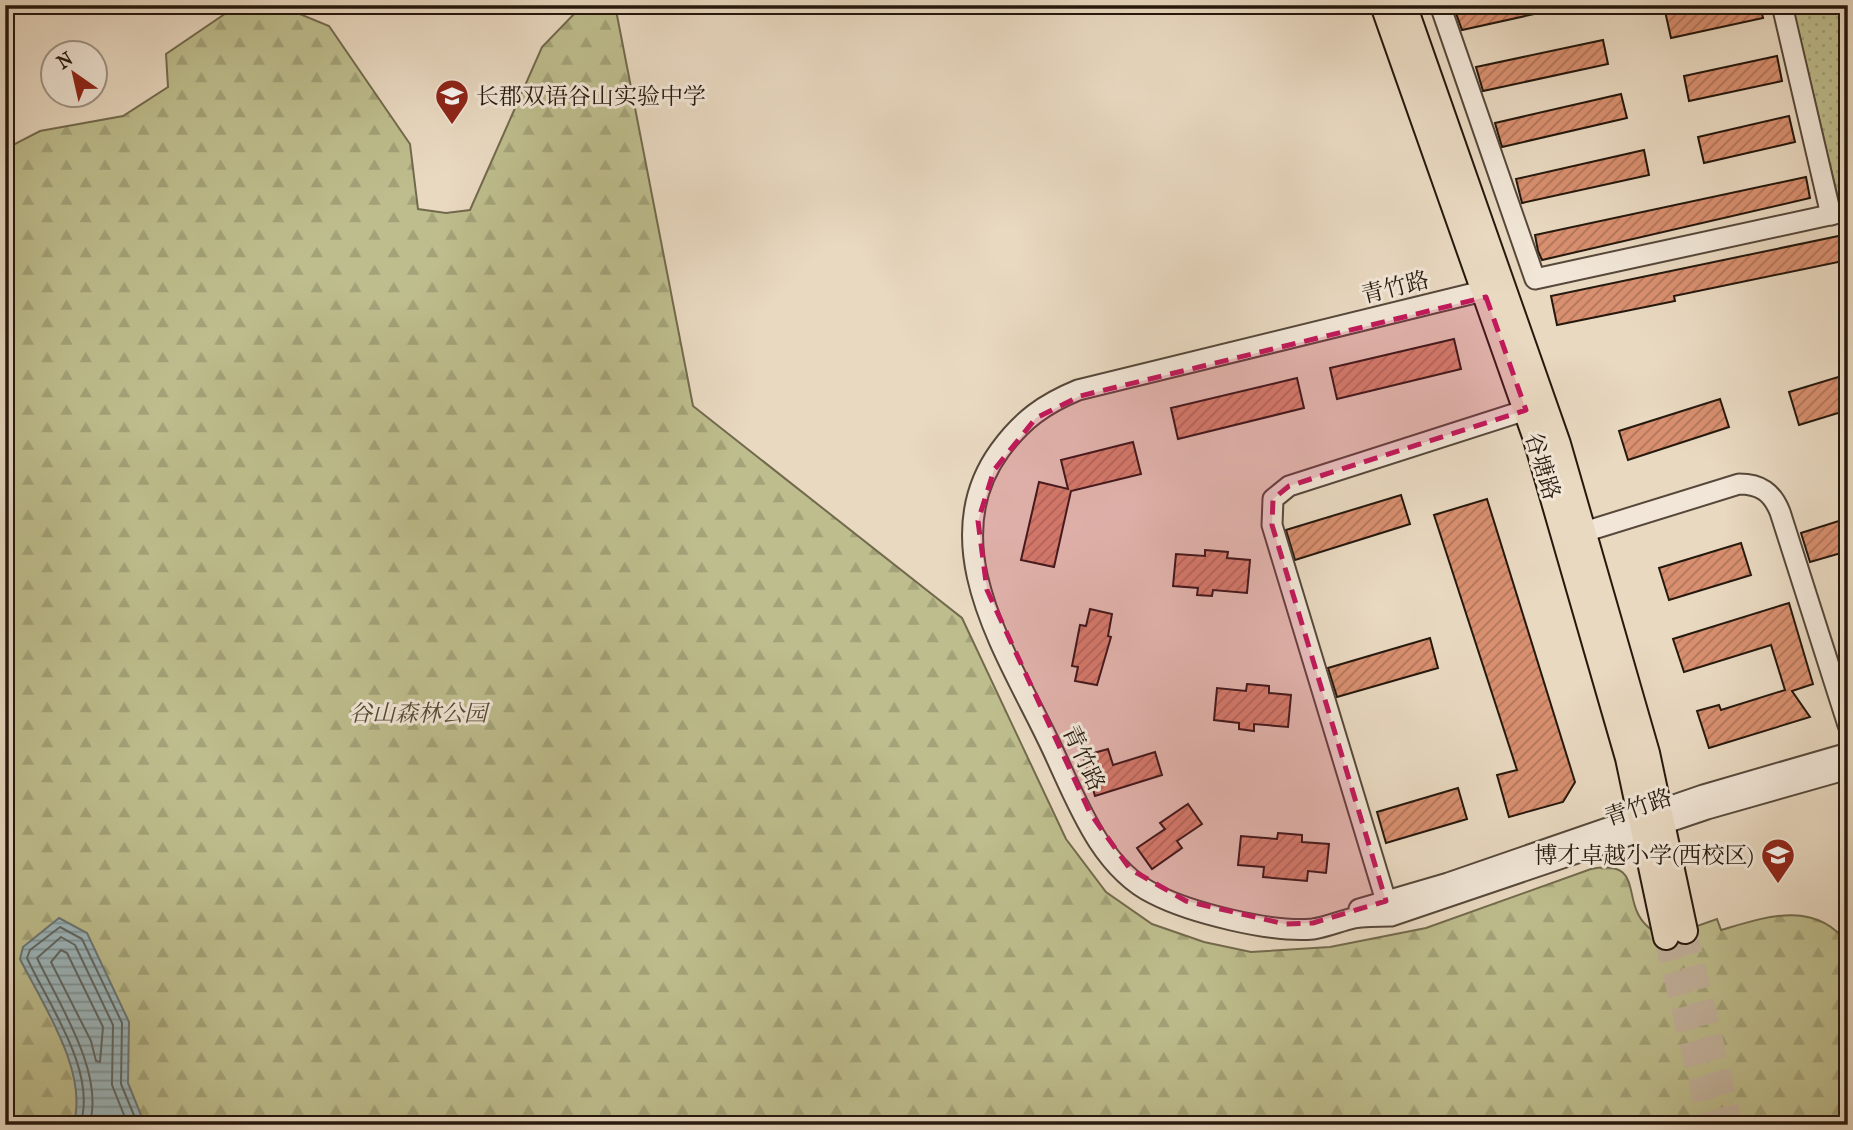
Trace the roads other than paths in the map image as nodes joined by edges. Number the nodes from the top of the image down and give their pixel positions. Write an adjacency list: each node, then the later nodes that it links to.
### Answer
1 (1384, 5): 6 (main road, 谷塘路)
2 (1404, 5): 6 (main road, 谷塘路)
3 (1440, 5): 5 (street)
4 (1782, 5): 5 (street)
5 (1839, 213)
6 (1494, 291): 7 (main road, 谷塘路); 8 (main road, 谷塘路); 13 (street, 青竹路)
7 (1526, 410): 12 (main road, 谷塘路); 13 (street)
8 (1584, 532): 9 (street); 12 (main road, 谷塘路)
9 (1848, 725)
10 (1848, 753): 12 (street, 青竹路)
11 (1848, 769): 12 (street, 青竹路)
12 (1651, 821): 13 (street, 青竹路); 14 (main road, 谷塘路)
13 (1388, 909)
14 (1675, 934)

